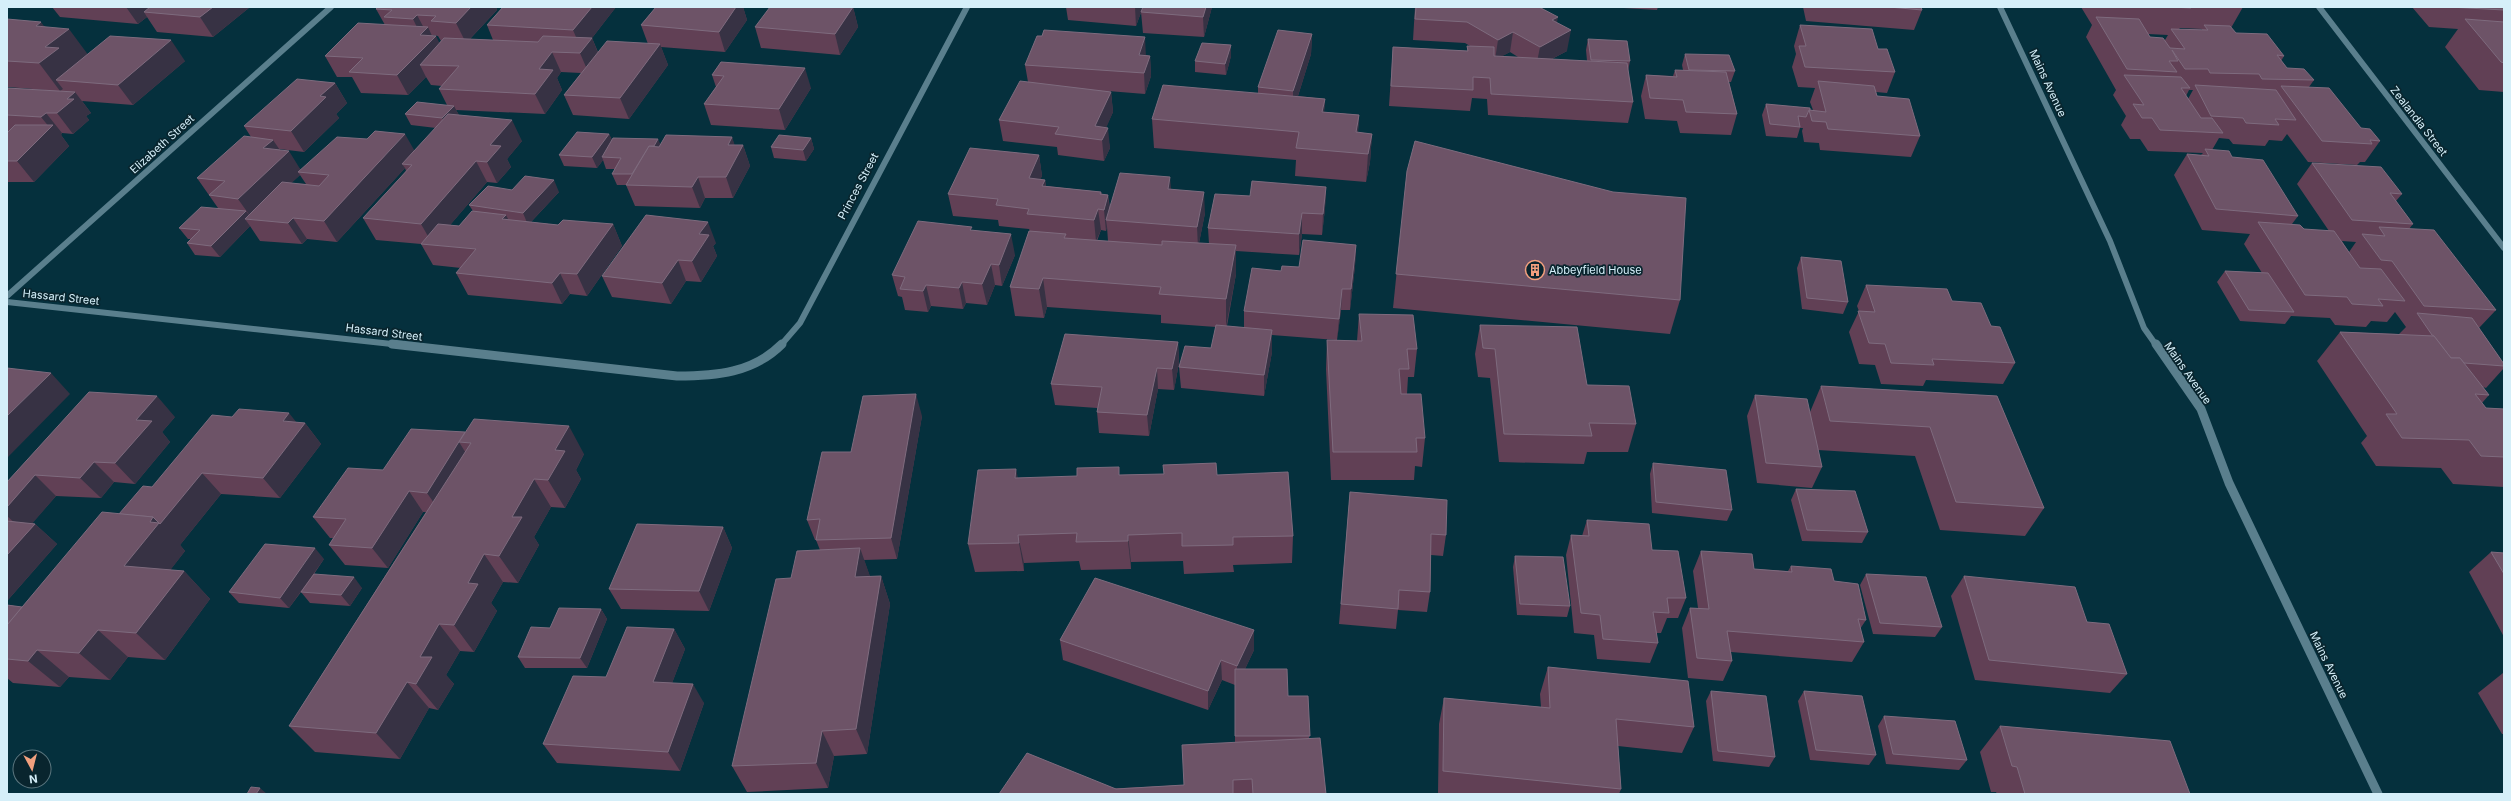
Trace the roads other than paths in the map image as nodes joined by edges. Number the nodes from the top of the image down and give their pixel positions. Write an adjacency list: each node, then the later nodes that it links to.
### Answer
1 (331, 7): 6 (street, Elizabeth Street)
2 (967, 7): 8 (street, Princes Street)
3 (2000, 7): 9 (street, Mains Avenue)
4 (2319, 7): 5 (street, Zealandia Street)
5 (2504, 248)
6 (7, 296)
7 (7, 302): 8 (street, Hassard Street)
8 (756, 365)
9 (2378, 794)

